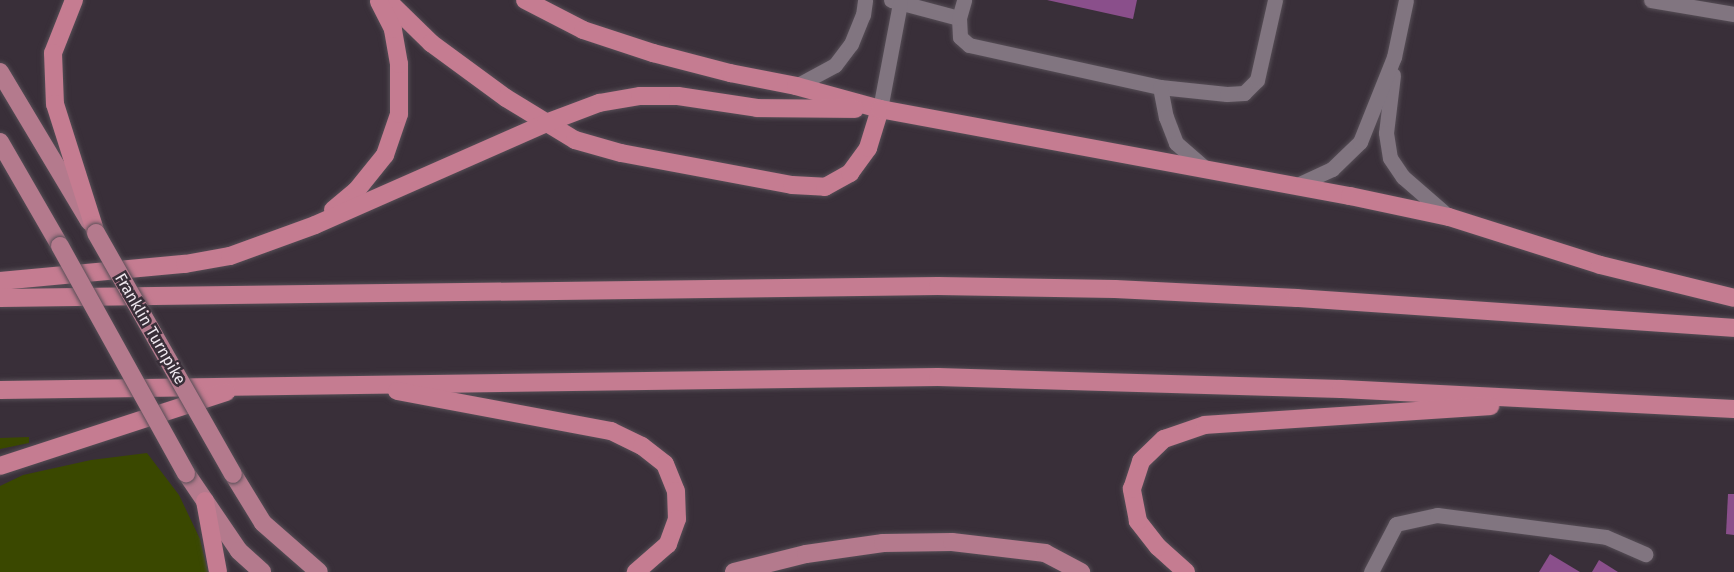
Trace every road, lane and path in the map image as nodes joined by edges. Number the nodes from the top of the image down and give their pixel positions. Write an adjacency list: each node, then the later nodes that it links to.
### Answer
1 (74, 0): 24 (highway)
2 (379, 0): 23 (highway)
3 (387, 0): 18 (highway)
4 (525, 0): 15 (highway)
5 (865, 0): 15 (lane)
6 (964, 0): 12 (lane)
7 (1275, 0): 16 (lane)
8 (1406, 0): 13 (lane)
9 (1651, 0): 11 (lane)
10 (895, 2): 12 (lane); 17 (lane)
11 (1734, 14)
12 (959, 18): 16 (lane)
13 (1394, 57): 21 (lane); 22 (lane)
14 (0, 72): 24 (main road, Franklin Turnpike)
15 (796, 86): 17 (highway)
16 (1160, 87): 20 (lane)
17 (880, 109): 18 (highway); 18 (highway); 20 (highway)
18 (546, 123): 23 (highway)
19 (0, 142): 35 (main road, bridge)
20 (1206, 169): 21 (highway)
21 (1295, 186): 22 (highway)
22 (1449, 218): 27 (highway)
23 (315, 225): 25 (highway)
24 (96, 233): 39 (main road, Franklin Turnpike, bridge)
25 (0, 280)
26 (0, 298): 28 (highway)
27 (1734, 298)
28 (1734, 328)
29 (357, 384): 30 (highway); 32 (highway); 40 (highway)
30 (245, 386): 31 (highway); 34 (highway)
31 (0, 390)
32 (1581, 400): 33 (highway); 43 (highway)
33 (1734, 409)
34 (0, 466)
35 (205, 501): 37 (highway); 38 (main road)
36 (1645, 554): 44 (lane)
37 (218, 572)
38 (261, 572)
39 (319, 572)
40 (636, 572)
41 (734, 572): 42 (main road)
42 (1081, 572)
43 (1186, 572)
44 (1371, 572)

